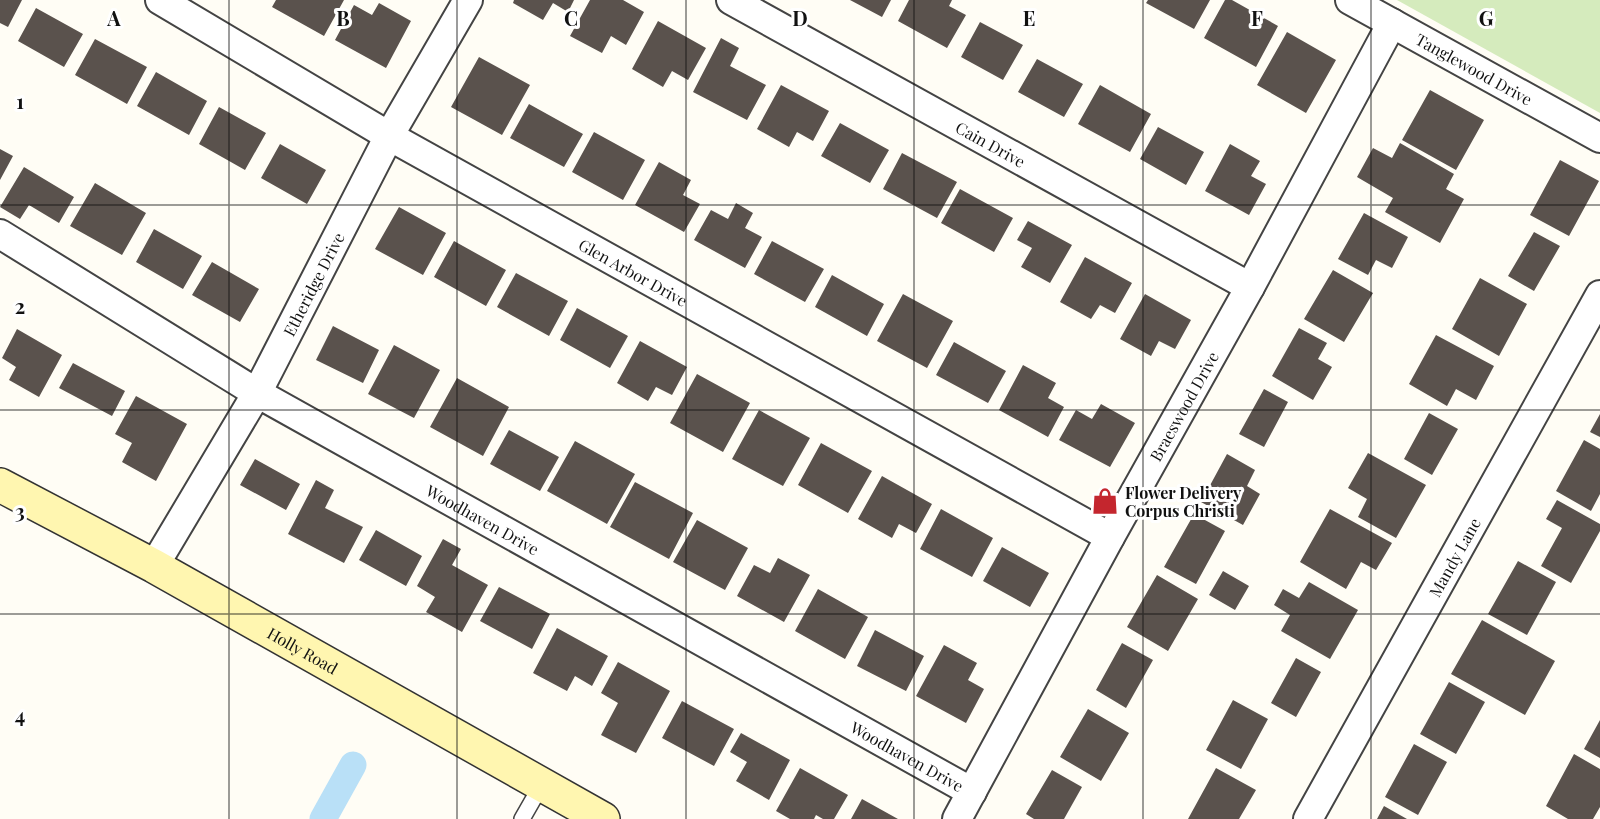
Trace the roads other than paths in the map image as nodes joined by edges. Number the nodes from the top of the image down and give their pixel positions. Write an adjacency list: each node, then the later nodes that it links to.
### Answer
1 (160, 0): 6 (street, Glen Arbor Drive)
2 (468, 0): 6 (street, Etheridge Drive)
3 (731, 0): 9 (street, Cain Drive)
4 (1350, 0): 5 (street, Tanglewood Drive)
5 (1392, 24): 7 (street, Tanglewood Drive); 9 (street, Braeswood Drive)
6 (389, 136): 11 (street, Etheridge Drive); 13 (street, Glen Arbor Drive)
7 (1600, 138)
8 (0, 234): 11 (street, Woodhaven Drive)
9 (1250, 287): 13 (street, Braeswood Drive)
10 (1600, 296): 20 (street, Mandy Lane)
11 (257, 393): 14 (street, Etheridge Drive); 16 (street, Woodhaven Drive)
12 (0, 485): 14 (main road, Holly Road)
13 (1110, 537): 16 (street, Braeswood Drive)
14 (154, 566): 15 (main road, Holly Road)
15 (542, 784): 17 (lane); 18 (main road, Holly Road)
16 (972, 792): 19 (street, Braeswood Drive)
17 (522, 819)
18 (603, 819)
19 (957, 819)
20 (1308, 819)

